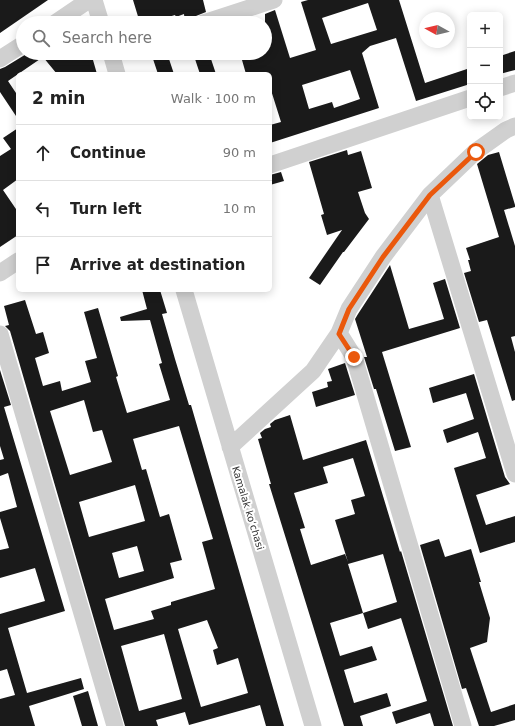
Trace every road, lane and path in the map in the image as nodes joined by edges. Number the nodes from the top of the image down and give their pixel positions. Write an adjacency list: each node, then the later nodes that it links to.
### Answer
1 (90, 0): 5 (street)
2 (94, 0): 6 (street)
3 (274, 0): 4 (street)
4 (251, 3): 7 (street)
5 (66, 16)
6 (99, 16)
7 (220, 16)
8 (16, 49): 9 (street)
9 (0, 59)
10 (114, 60): 11 (street)
11 (117, 72)
12 (515, 83): 13 (street)
13 (503, 87)
14 (467, 99): 16 (street)
15 (515, 126): 17 (street)
16 (272, 164)
17 (430, 195): 22 (street); 24 (street)
18 (16, 262): 19 (street)
19 (0, 273)
20 (185, 292): 23 (street, Kamalak koʻchasi)
21 (0, 334): 25 (street)
22 (339, 334): 23 (street); 27 (street)
23 (230, 447): 26 (street, Kamalak koʻchasi)
24 (515, 474)
25 (115, 726)
26 (313, 726)
27 (463, 726)

